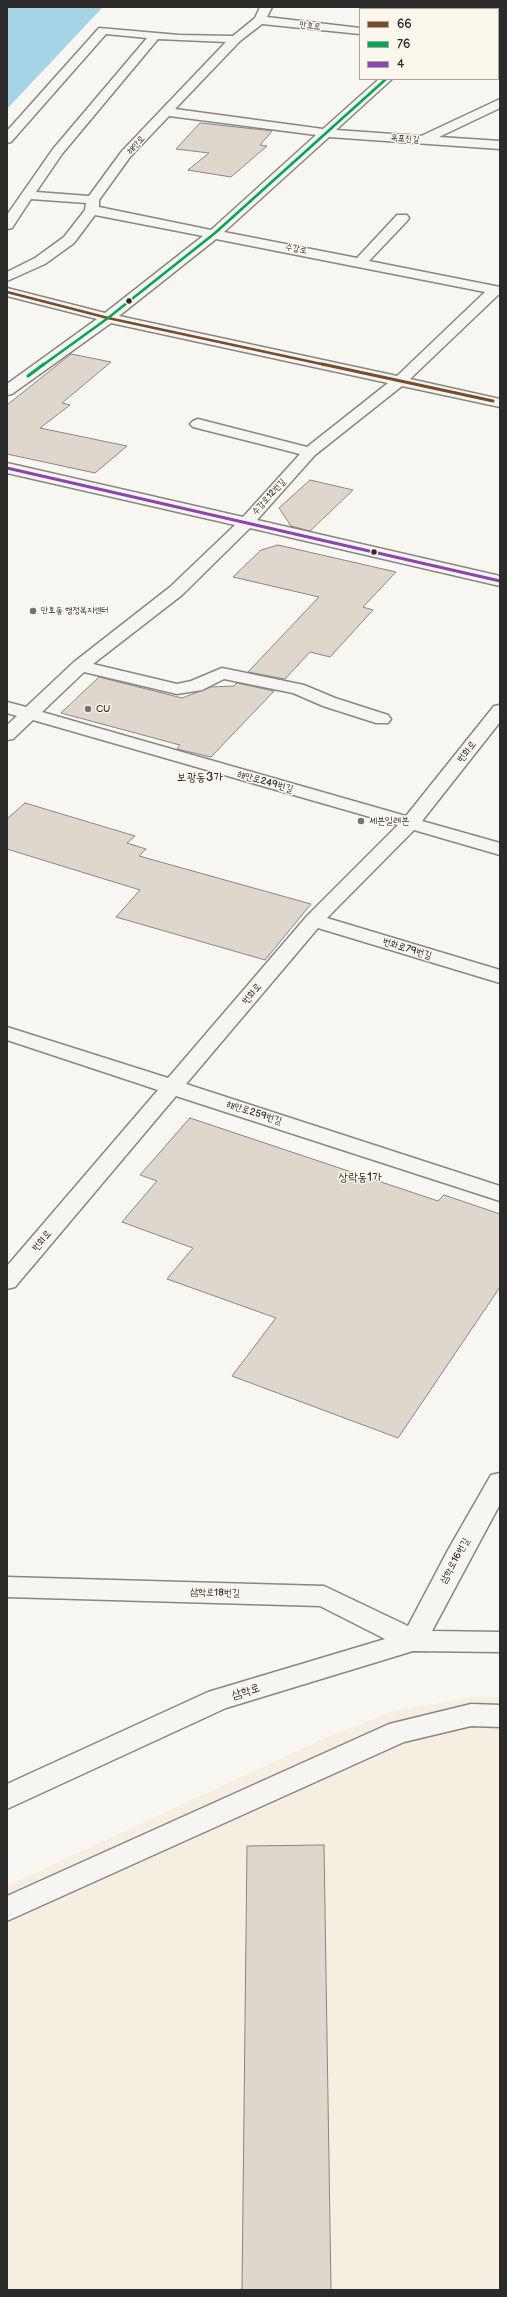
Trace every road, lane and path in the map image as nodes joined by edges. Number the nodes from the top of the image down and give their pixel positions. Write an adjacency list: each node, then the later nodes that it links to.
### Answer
1 (266, 7): 2 (street, 해안로)
2 (260, 20): 3 (street, 만호로); 5 (street, 해안로)
3 (359, 31)
4 (155, 36): 5 (street); 10 (street); 13 (street)
5 (236, 39): 8 (street, 해안로)
6 (385, 80): 9 (street)
7 (500, 103): 11 (street, 목포진길)
8 (168, 112): 9 (street, 목포진길); 14 (street, 해안로)
9 (325, 134): 11 (street, 목포진길); 17 (street)
10 (7, 139)
11 (423, 140): 12 (street)
12 (500, 144)
13 (28, 195): 14 (street, 수강로); 16 (street)
14 (93, 205): 17 (street, 수강로); 19 (street, 해안로)
15 (402, 218): 18 (street)
16 (7, 225)
17 (215, 233): 18 (street, 수강로); 22 (street)
18 (361, 262): 20 (street, 수강로)
19 (7, 277)
20 (498, 291): 23 (street, 수강로12번길)
21 (7, 292): 22 (street)
22 (108, 318): 23 (street); 24 (street)
23 (400, 381): 25 (street); 27 (street, 수강로12번길)
24 (7, 391)
25 (500, 403)
26 (198, 424): 27 (street)
27 (310, 452): 29 (street, 수강로12번길)
28 (7, 468): 29 (street)
29 (246, 523): 30 (street); 31 (street, 수강로12번길)
30 (500, 581)
31 (80, 666): 34 (street, 수강로12번길); 35 (street)
32 (7, 707): 34 (street, 해안로249번길)
33 (500, 710): 37 (street, 번화로)
34 (30, 713): 36 (street, 수강로12번길); 37 (street, 해안로249번길)
35 (382, 719)
36 (7, 735)
37 (409, 825): 38 (street, 해안로249번길); 39 (street, 번화로)
38 (500, 849)
39 (314, 920): 40 (street, 번화로79번길); 42 (street, 번화로)
40 (500, 977)
41 (7, 1033): 42 (street, 해안로259번길)
42 (173, 1086): 43 (street, 해안로259번길); 44 (street, 번화로)
43 (500, 1194)
44 (7, 1281)
45 (500, 1482): 47 (street, 삼학로16번길)
46 (7, 1587): 47 (street, 삼학로18번길)
47 (413, 1641): 48 (street, 삼학로); 50 (street, 삼학로)
48 (500, 1642)
49 (500, 1716): 51 (street)
50 (7, 1797)
51 (7, 1909)

